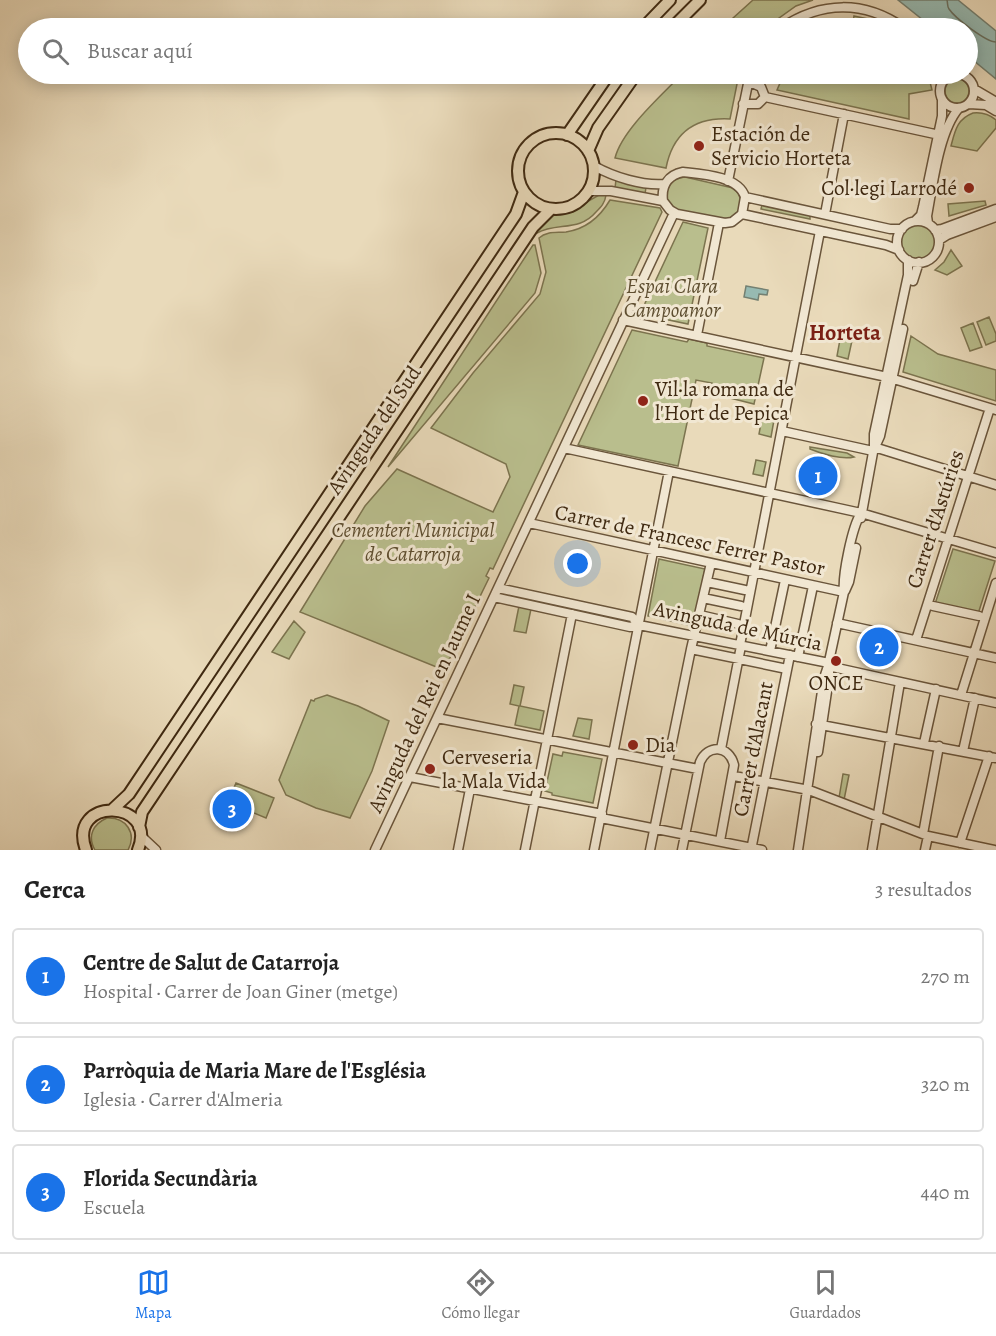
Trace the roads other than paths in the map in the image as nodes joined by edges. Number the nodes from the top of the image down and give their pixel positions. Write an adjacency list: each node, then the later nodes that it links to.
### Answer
1 (670, 0): 3 (main road)
2 (700, 0): 4 (main road)
3 (653, 18)
4 (682, 18)
5 (800, 18): 6 (street)
6 (888, 18)
7 (602, 84): 22 (main road)
8 (629, 84): 24 (main road)
9 (747, 84): 17 (street)
10 (757, 84): 14 (street)
11 (941, 84): 15 (street)
12 (971, 84): 13 (street)
13 (974, 89): 16 (street); 18 (street)
14 (765, 98): 17 (street); 21 (street)
15 (942, 99): 19 (street); 23 (street)
16 (996, 102)
17 (743, 104): 26 (street)
18 (969, 104): 19 (street); 20 (street)
19 (959, 108): 23 (street)
20 (996, 111)
21 (844, 114): 23 (street); 36 (street)
22 (567, 135): 24 (main road); 29 (main road)
23 (941, 135): 38 (street); 40 (street)
24 (588, 151): 25 (main road)
25 (594, 166): 27 (street); 28 (main road)
26 (728, 181): 27 (street); 30 (street)
27 (665, 184): 31 (street)
28 (588, 191): 31 (street); 32 (main road)
29 (524, 192): 32 (main road); 118 (main road, Avinguda del Sud)
30 (745, 197): 35 (street); 36 (street)
31 (663, 201): 34 (street)
32 (551, 209): 122 (main road, Avinguda del Sud)
33 (996, 209): 42 (street)
34 (674, 213): 39 (street); 48 (street, Avinguda del Rei en Jaume I)
35 (742, 214): 39 (street); 43 (street)
36 (825, 214): 41 (street)
37 (996, 217): 44 (street)
38 (915, 221): 40 (street); 41 (street)
39 (719, 223): 49 (street)
40 (928, 223): 42 (street)
41 (902, 229): 45 (street)
42 (936, 230): 44 (street)
43 (820, 231): 45 (street); 50 (street)
44 (939, 240): 47 (street)
45 (899, 250): 46 (street)
46 (908, 260): 47 (street); 51 (street)
47 (920, 262): 51 (street)
48 (623, 320): 49 (street); 54 (street, Avinguda del Rei en Jaume I)
49 (697, 336): 50 (street)
50 (796, 357): 51 (street); 53 (street)
51 (890, 378): 52 (street); 55 (street)
52 (993, 409): 57 (street, Carrer d'Astúries)
53 (782, 431): 55 (street); 59 (street)
54 (564, 448): 56 (street); 61 (street, Avinguda del Rei en Jaume I)
55 (874, 449): 57 (street); 60 (street)
56 (669, 471): 59 (street); 63 (street)
57 (967, 476): 58 (street); 62 (street, Carrer d'Astúries)
58 (996, 485)
59 (769, 493): 60 (street); 66 (street)
60 (861, 513): 62 (street); 73 (street)
61 (530, 523): 63 (street, Carrer de Francesc Ferrer Pastor); 71 (street, Avinguda del Rei en Jaume I)
62 (948, 538): 64 (street); 85 (street, Carrer d'Astúries)
63 (654, 550): 65 (street, Carrer de Francesc Ferrer Pastor); 83 (street)
64 (996, 553)
65 (711, 563): 66 (street, Carrer de Francesc Ferrer Pastor); 68 (street)
66 (754, 573): 67 (street, Carrer de Francesc Ferrer Pastor); 86 (street)
67 (785, 580): 70 (street, Carrer de Francesc Ferrer Pastor); 88 (street)
68 (707, 582): 72 (street); 75 (street)
69 (996, 583): 89 (street)
70 (813, 586): 73 (street, Carrer de Francesc Ferrer Pastor); 90 (street, Carrer d'Alacant)
71 (498, 588): 74 (street, Avinguda del Rei en Jaume I); 83 (street, Avinguda de Múrcia)
72 (745, 590)
73 (844, 592): 81 (street)
74 (494, 597): 78 (street, Avinguda de Múrcia); 100 (street, Avinguda del Rei en Jaume I)
75 (703, 598): 76 (street); 79 (street)
76 (741, 606)
77 (933, 606): 80 (street)
78 (572, 614): 83 (street, Avinguda de Múrcia); 103 (street)
79 (700, 615): 82 (street); 84 (street)
80 (979, 616)
81 (837, 623): 85 (street); 93 (street)
82 (738, 624)
83 (639, 625): 84 (street, Avinguda de Múrcia); 108 (street)
84 (694, 636): 86 (street, Avinguda de Múrcia); 87 (street)
85 (916, 640): 89 (street)
86 (741, 645): 88 (street, Avinguda de Múrcia); 92 (street)
87 (691, 649): 92 (street, Avinguda de Múrcia); 110 (street)
88 (770, 651): 90 (street, Avinguda de Múrcia)
89 (974, 653): 91 (street); 97 (street)
90 (794, 656): 93 (street, Avinguda de Múrcia); 94 (street, Carrer d'Alacant)
91 (996, 658)
92 (739, 659): 94 (street, Avinguda de Múrcia); 106 (street)
93 (828, 665): 95 (street, Avinguda de Múrcia); 101 (street)
94 (787, 669): 114 (street, Carrer d'Alacant)
95 (900, 682): 96 (street, Avinguda de Múrcia); 102 (street)
96 (936, 689): 97 (street, Avinguda de Múrcia); 104 (street)
97 (961, 694): 98 (street, Avinguda de Múrcia)
98 (975, 698): 99 (street, Avinguda de Múrcia); 107 (street)
99 (996, 703)
100 (437, 718): 103 (street); 113 (street, Avinguda del Rei en Jaume I)
101 (819, 724): 102 (street); 115 (street)
102 (890, 737): 104 (street); 120 (street)
103 (547, 740): 108 (street); 117 (street)
104 (924, 743): 105 (street)
105 (939, 746): 107 (street); 124 (street)
106 (721, 749): 111 (street); 112 (street)
107 (963, 751): 109 (street)
108 (614, 753): 110 (street); 119 (street)
109 (992, 757): 125 (street)
110 (668, 763): 111 (street); 121 (street)
111 (698, 769): 123 (street)
112 (734, 776): 114 (street); 126 (street)
113 (410, 777): 116 (street); 131 (street, Avinguda del Rei en Jaume I)
114 (764, 782): 115 (street); 128 (street, Carrer d'Alacant)
115 (809, 787): 120 (street); 138 (street)
116 (470, 789): 117 (street); 132 (street)
117 (534, 801): 119 (street); 133 (street)
118 (113, 809): 122 (main road); 127 (main road, Avinguda del Sud)
119 (601, 816): 121 (street); 134 (street)
120 (878, 816): 124 (street); 139 (street)
121 (655, 829): 123 (street); 135 (street)
122 (140, 832): 129 (main road, Avinguda del Sud); 130 (street)
123 (686, 834): 126 (street); 136 (street)
124 (925, 835): 125 (street); 140 (street)
125 (960, 843): 141 (street)
126 (719, 844): 128 (street)
127 (86, 849)
128 (751, 849): 137 (street)
129 (138, 850)
130 (156, 850)
131 (375, 850)
132 (458, 850)
133 (525, 850)
134 (594, 850)
135 (651, 850)
136 (682, 850)
137 (762, 850)
138 (798, 850)
139 (872, 850)
140 (925, 850)
141 (994, 850)

